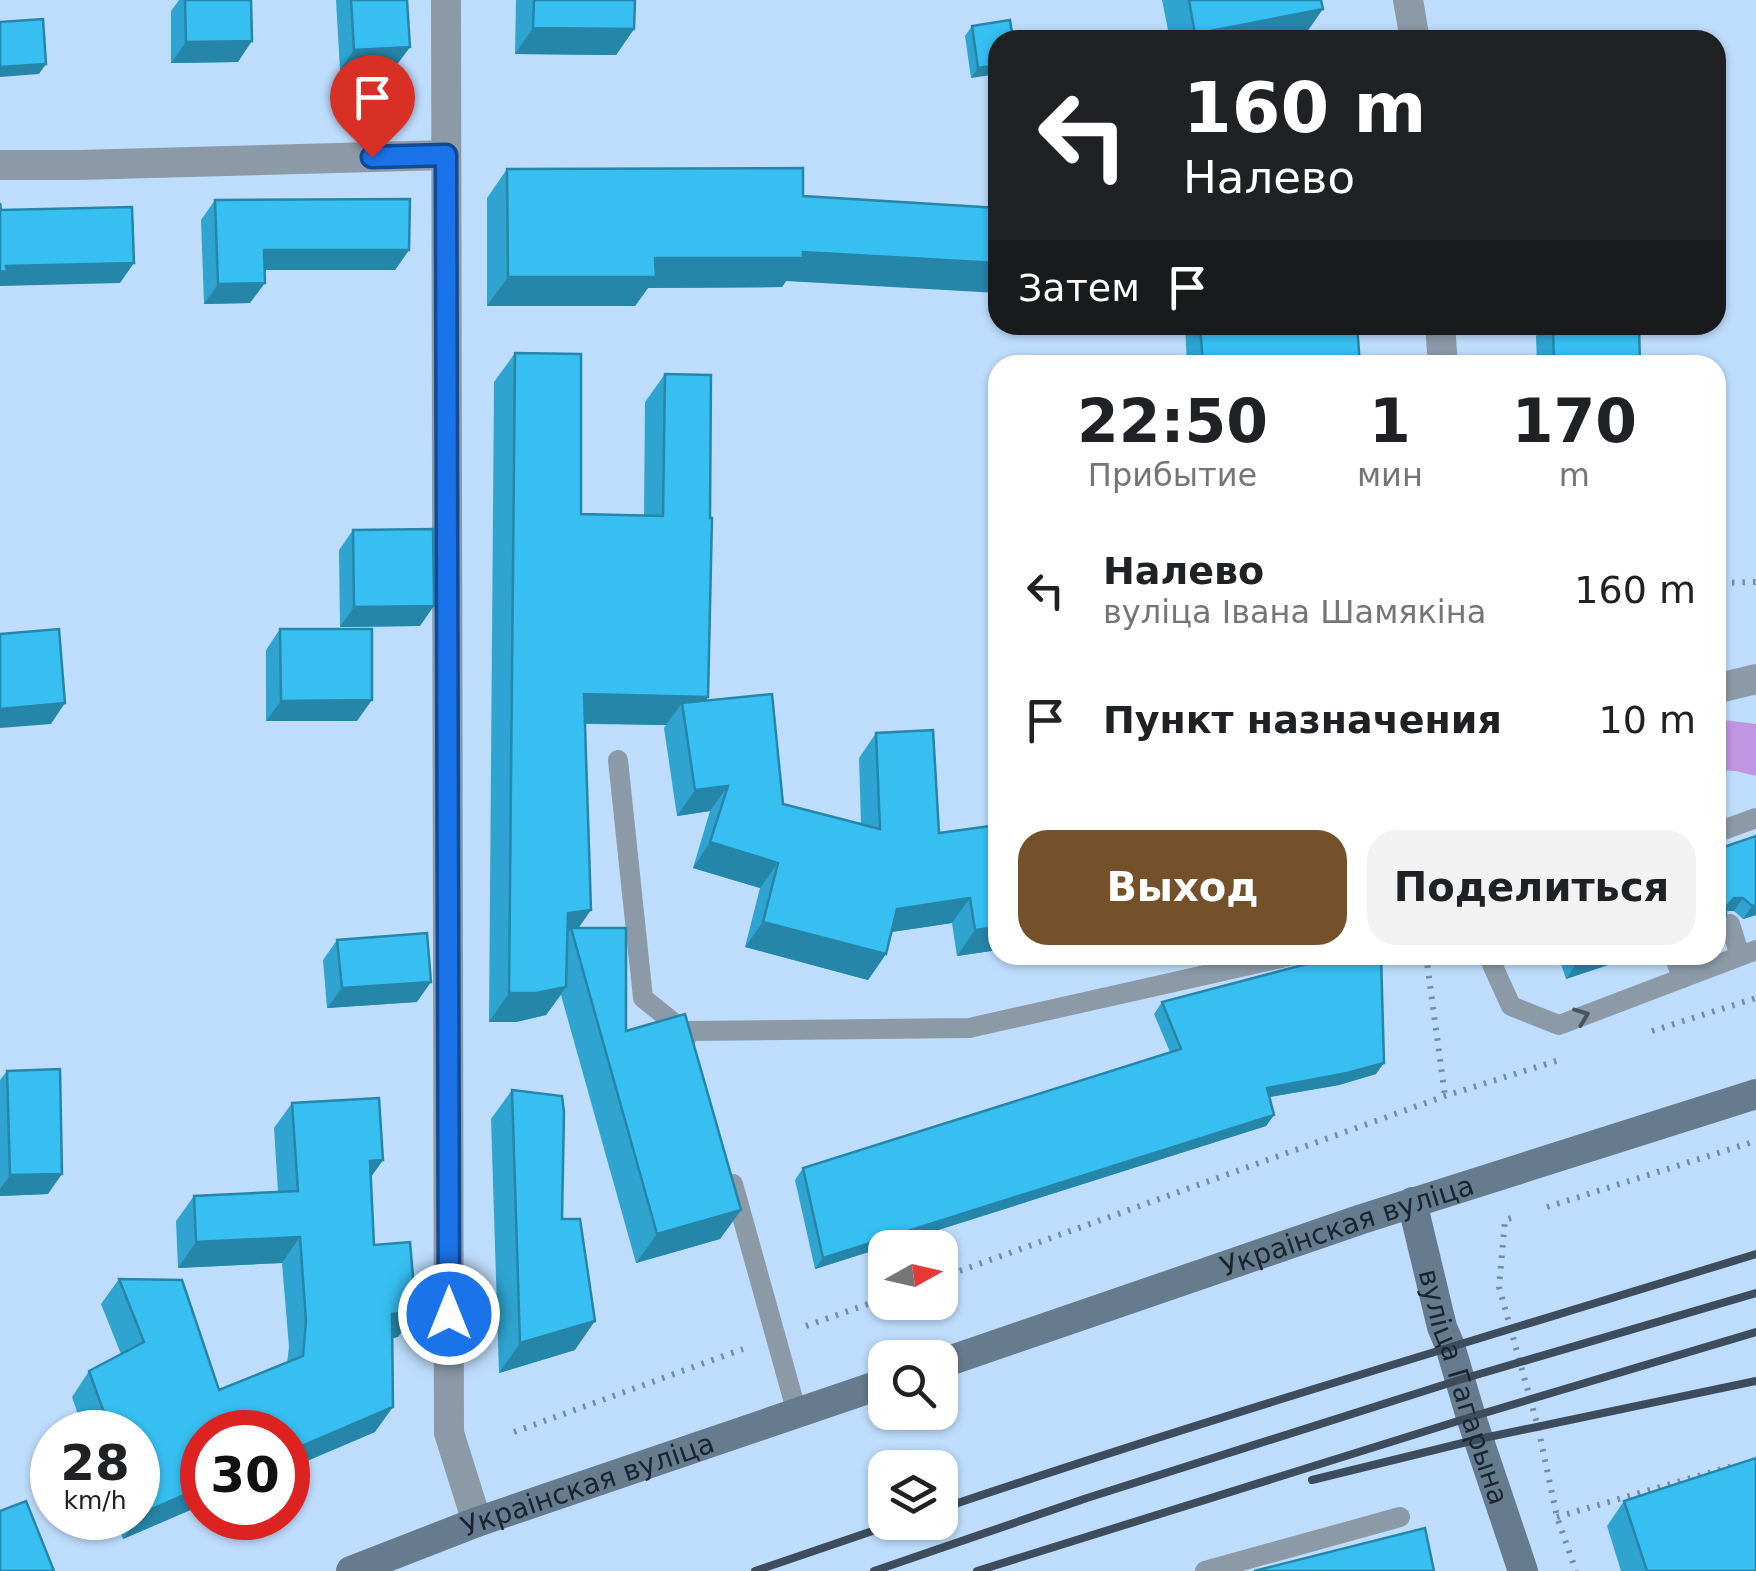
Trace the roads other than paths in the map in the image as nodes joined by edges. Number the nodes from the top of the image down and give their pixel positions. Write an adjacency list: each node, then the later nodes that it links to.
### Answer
1 (446, 0): 4 (street)
2 (1408, 0): 3 (street)
3 (1413, 30)
4 (446, 155): 5 (street); 27 (street)
5 (0, 165)
6 (1756, 678): 7 (street)
7 (1726, 686)
8 (618, 760): 18 (lane)
9 (1756, 818): 10 (lane)
10 (1726, 828)
11 (1730, 924): 12 (lane)
12 (1748, 954)
13 (1249, 965): 18 (lane)
14 (1491, 965): 17 (lane, one-way to 17)
15 (1677, 965): 17 (lane)
16 (1718, 965): 17 (lane)
17 (1682, 978)
18 (684, 1031): 19 (lane)
19 (697, 1062)
20 (1756, 1094): 22 (main road, Украінская вуліца)
21 (729, 1170): 25 (lane)
22 (1412, 1202): 23 (main road, Украінская вуліца); 30 (main road, вуліца Гагарына)
23 (958, 1358)
24 (868, 1388): 25 (main road, Украінская вуліца)
25 (797, 1413): 27 (main road, Украінская вуліца)
26 (1400, 1517): 29 (lane)
27 (478, 1522): 28 (main road, Украінская вуліца)
28 (351, 1571)
29 (1205, 1571)
30 (1523, 1571)

